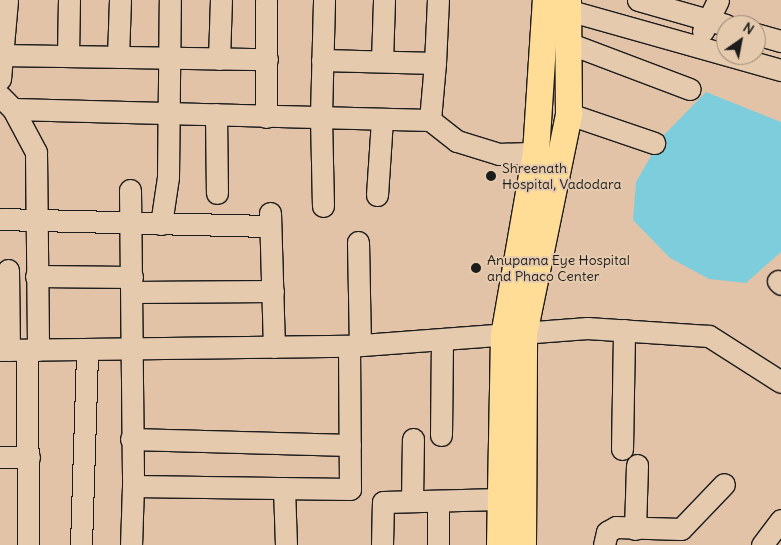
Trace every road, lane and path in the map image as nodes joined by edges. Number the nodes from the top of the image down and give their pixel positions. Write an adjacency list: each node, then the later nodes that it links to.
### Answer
1 (7, 0): 20 (street)
2 (69, 0): 21 (street)
3 (120, 0): 22 (street)
4 (170, 0): 23 (street)
5 (221, 0): 24 (street)
6 (266, 0): 25 (street)
7 (324, 0): 26 (street)
8 (384, 0): 27 (street)
9 (438, 0): 28 (street)
10 (638, 0): 14 (street)
11 (718, 0): 13 (street)
12 (557, 3): 18 (main road); 19 (street); 41 (main road)
13 (717, 15)
14 (716, 22)
15 (716, 23): 19 (street)
16 (766, 37): 17 (street)
17 (781, 41)
18 (568, 43): 31 (street); 35 (main road)
19 (695, 47): 29 (street)
20 (1, 55): 21 (street); 30 (street)
21 (68, 56): 22 (street)
22 (118, 57): 23 (street)
23 (169, 59): 24 (street); 33 (street)
24 (219, 59): 25 (street)
25 (267, 59): 37 (street)
26 (322, 60): 27 (street); 36 (street)
27 (382, 61): 28 (street)
28 (434, 63): 39 (street)
29 (781, 70)
30 (0, 79)
31 (690, 88)
32 (7, 102): 33 (street); 47 (street)
33 (168, 113): 34 (street); 49 (street)
34 (216, 114): 37 (street); 43 (street)
35 (568, 114): 40 (street); 56 (main road)
36 (321, 116): 37 (street); 38 (street); 45 (street)
37 (266, 117)
38 (382, 119): 39 (street); 44 (street)
39 (430, 120): 41 (street)
40 (654, 143)
41 (536, 153): 56 (main road)
42 (130, 190): 48 (street)
43 (217, 193)
44 (377, 194)
45 (323, 206)
46 (0, 219): 47 (street)
47 (36, 220): 48 (street); 52 (street)
48 (132, 223): 49 (street); 53 (street)
49 (160, 224): 54 (street)
50 (358, 242): 58 (street)
51 (8, 270): 62 (street)
52 (36, 276): 53 (street); 62 (street)
53 (132, 285): 54 (street); 61 (street)
54 (272, 291): 59 (street)
55 (624, 330): 56 (street); 63 (street); 68 (street)
56 (514, 335): 57 (street); 75 (main road); 87 (main road)
57 (442, 340): 58 (street); 64 (street)
58 (354, 345): 59 (street); 67 (street)
59 (274, 347): 61 (street)
60 (87, 349): 61 (street); 62 (street); 81 (street)
61 (132, 349): 65 (street)
62 (19, 350): 70 (street)
63 (781, 382)
64 (440, 435)
65 (131, 439): 67 (street); 73 (street)
66 (413, 439): 77 (street)
67 (350, 445): 74 (street)
68 (622, 449)
69 (0, 457): 70 (street)
70 (29, 457): 80 (street)
71 (637, 466): 79 (street)
72 (724, 484): 79 (street)
73 (133, 486): 74 (street); 82 (street)
74 (284, 488): 83 (street)
75 (501, 499): 76 (street); 86 (main road)
76 (438, 501): 77 (street); 85 (street)
77 (412, 502): 84 (street)
78 (781, 520): 89 (street)
79 (635, 529): 88 (street)
80 (28, 545)
81 (81, 545)
82 (131, 545)
83 (286, 545)
84 (382, 545)
85 (438, 545)
86 (500, 545)
87 (523, 545)
88 (604, 545)
89 (762, 545)

